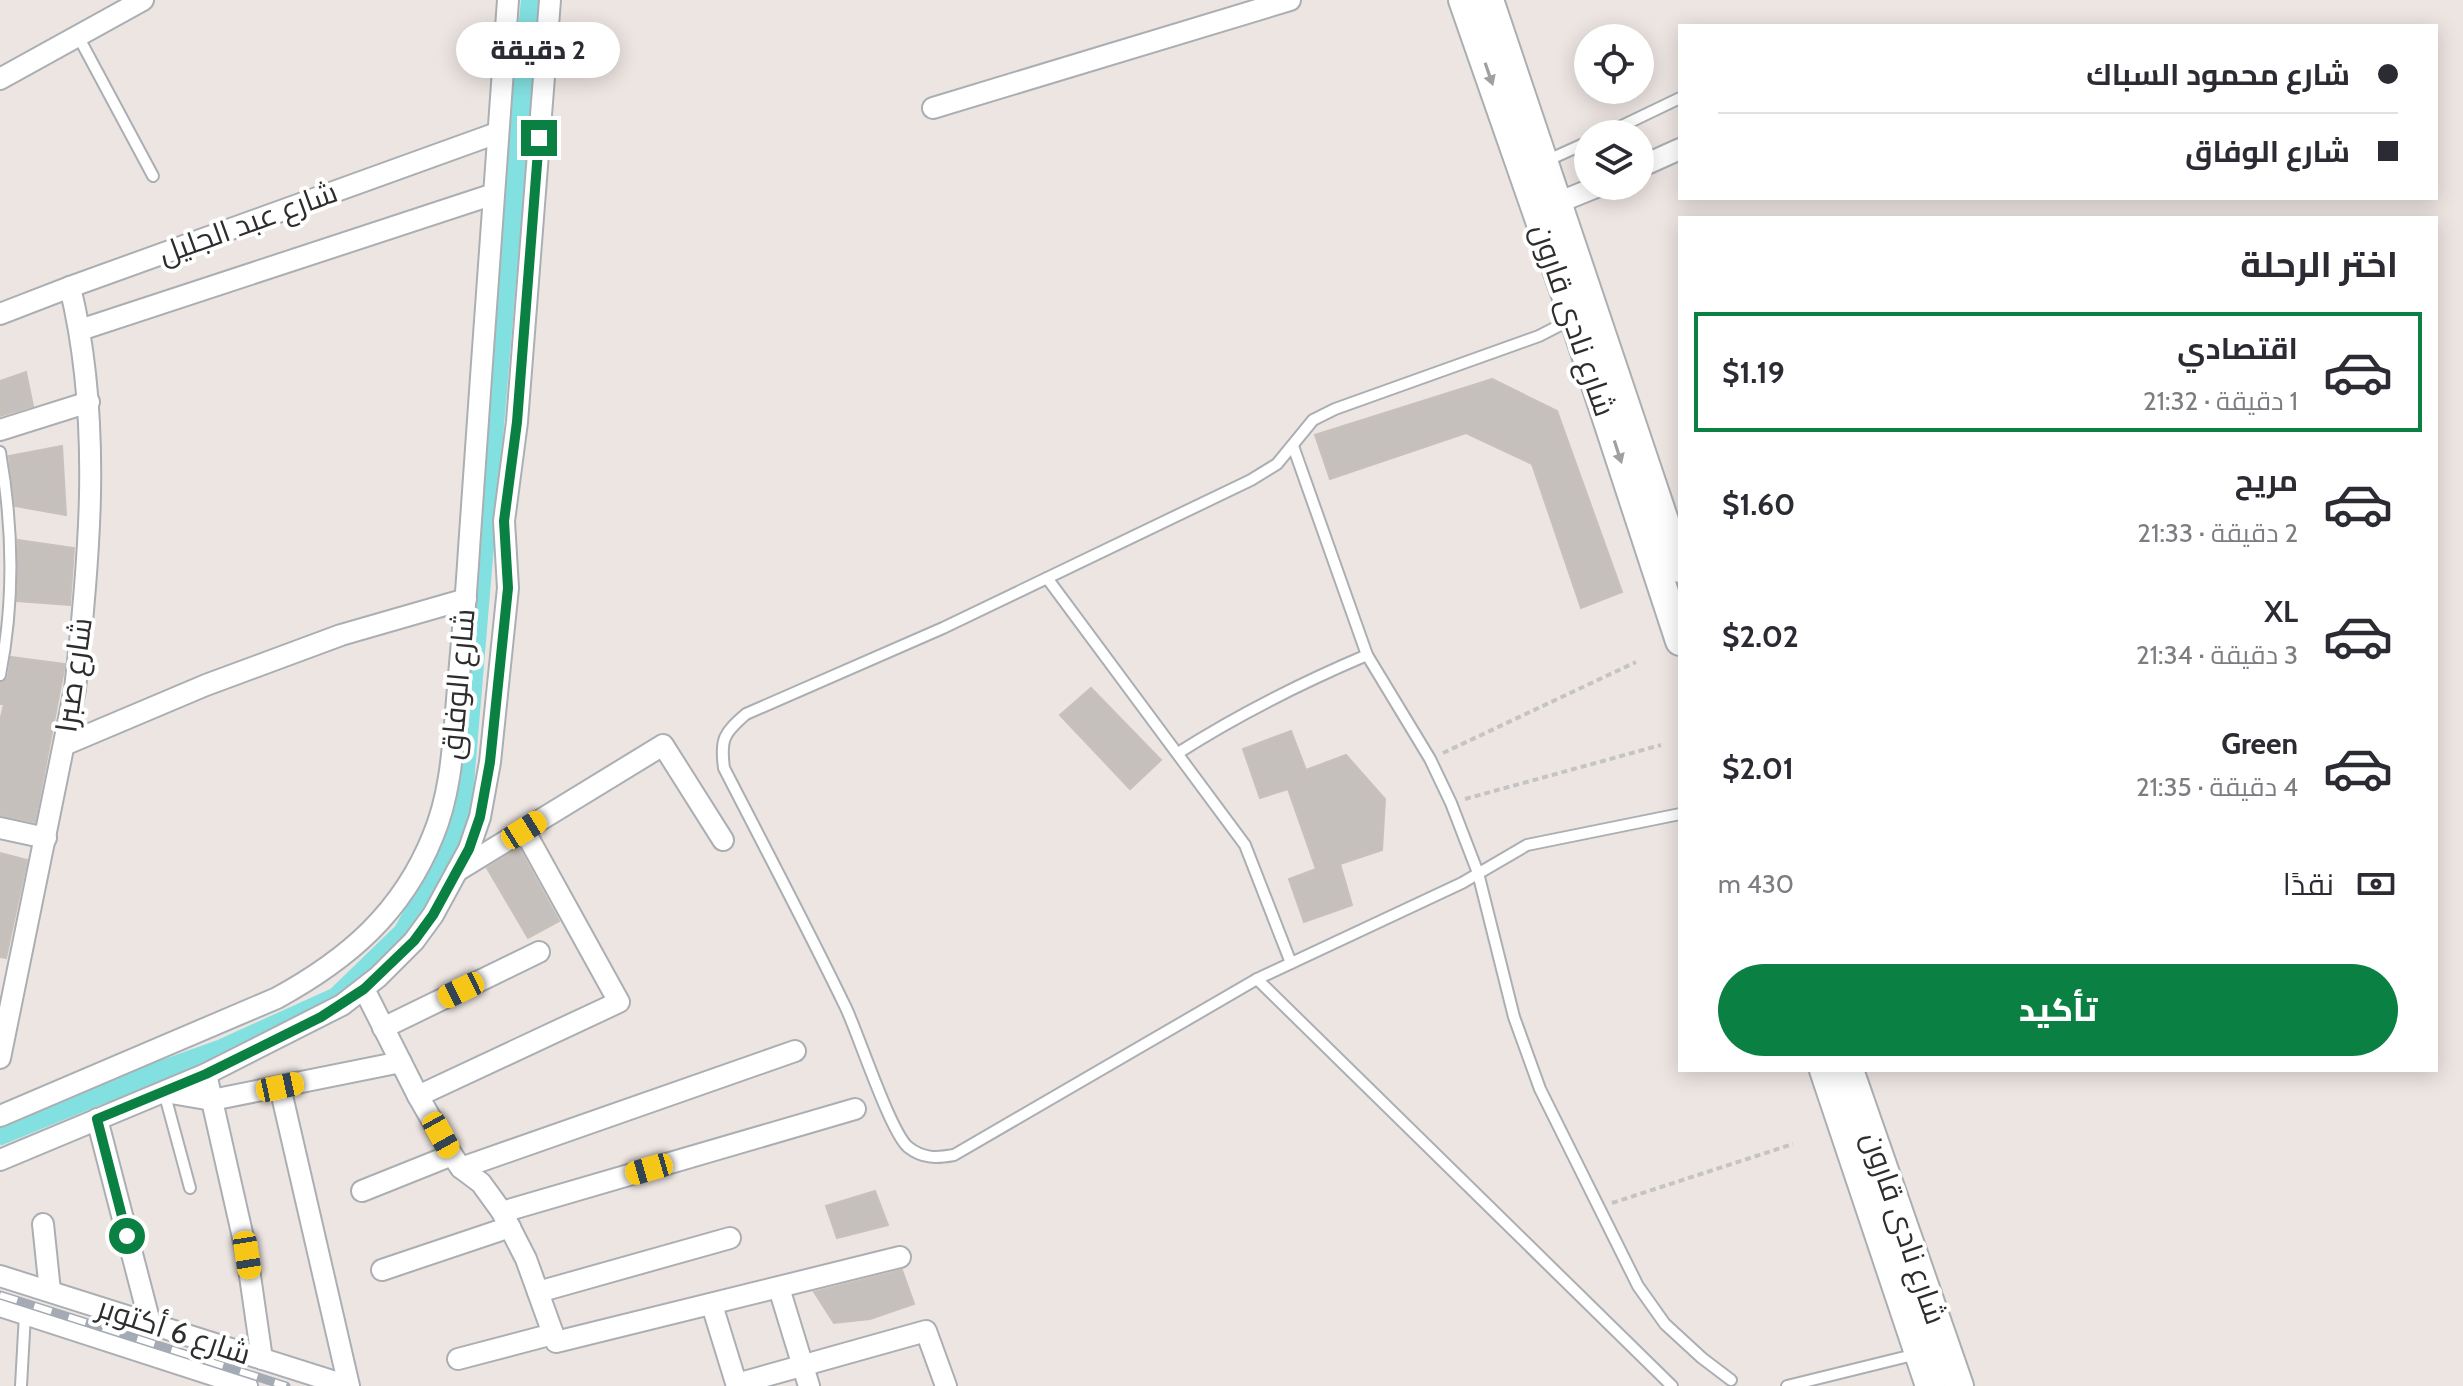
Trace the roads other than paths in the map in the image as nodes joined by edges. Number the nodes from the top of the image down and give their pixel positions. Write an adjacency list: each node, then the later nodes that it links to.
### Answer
1 (143, 0): 7 (street)
2 (508, 0): 12 (street, شارع الوفاق)
3 (550, 0): 42 (street, شارع الوفاق)
4 (1290, 0): 10 (street)
5 (1463, 0): 23 (main road, شارع نادى قارون, one-way to 23)
6 (1489, 0): 16 (main road, شارع نادى قارون)
7 (78, 36): 8 (street); 17 (lane)
8 (0, 79)
9 (1678, 99): 11 (lane)
10 (933, 108)
11 (1634, 120)
12 (497, 133): 18 (street, شارع الوفاق); 21 (street, شارع عبد الجليل)
13 (1574, 149): 16 (lane)
14 (1678, 150): 15 (street)
15 (1654, 161)
16 (1544, 163): 20 (main road, شارع نادى قارون)
17 (153, 176)
18 (494, 194): 24 (street); 31 (street, شارع الوفاق)
19 (1574, 196): 20 (street)
20 (1557, 203): 23 (main road, شارع نادى قارون)
21 (70, 287): 22 (street, شارع عبد الجليل); 24 (street, شارع صبرا)
22 (0, 314)
23 (1584, 315): 27 (lane); 29 (main road, شارع نادى قارون); 32 (main road, شارع نادى قارون, one-way to 32)
24 (80, 330): 25 (street, شارع صبرا)
25 (89, 402): 26 (street); 35 (street, شارع صبرا)
26 (0, 430)
27 (1293, 446): 30 (lane); 33 (lane)
28 (0, 452): 34 (lane)
29 (1678, 563)
30 (1047, 578): 36 (lane); 46 (lane)
31 (466, 599): 35 (street); 61 (street, شارع الوفاق)
32 (1678, 634)
33 (1367, 655): 36 (lane); 43 (lane)
34 (0, 675)
35 (64, 745): 40 (street, شارع صبرا)
36 (1178, 753): 45 (lane)
37 (1678, 814): 43 (lane)
38 (0, 828): 40 (street)
39 (524, 830): 41 (street); 42 (street); 57 (street)
40 (46, 838): 50 (street, شارع صبرا)
41 (723, 840)
42 (457, 871): 47 (street, شارع الوفاق)
43 (1478, 873): 45 (lane); 85 (lane)
44 (539, 952): 48 (street)
45 (1291, 963): 46 (lane)
46 (1257, 979): 91 (lane)
47 (364, 989): 48 (street); 54 (street, شارع الوفاق)
48 (383, 1028): 51 (street)
49 (795, 1051): 64 (street)
50 (0, 1058)
51 (401, 1062): 55 (street); 57 (street)
52 (1825, 1072): 59 (main road, شارع نادى قارون)
53 (1849, 1072): 59 (main road, شارع نادى قارون)
54 (206, 1074): 56 (street, شارع الوفاق); 58 (street)
55 (280, 1087): 58 (street); 89 (street)
56 (164, 1092): 58 (street); 62 (street, شارع الوفاق); 65 (lane)
57 (418, 1096): 64 (street)
58 (212, 1100): 82 (street)
59 (1849, 1105): 81 (main road, شارع نادى قارون); 94 (main road, شارع نادى قارون)
60 (855, 1109): 67 (street)
61 (0, 1116)
62 (97, 1119): 63 (street, شارع الوفاق); 79 (street)
63 (0, 1160)
64 (456, 1161): 66 (street); 67 (street)
65 (190, 1188)
66 (362, 1191)
67 (506, 1219): 71 (street); 75 (street)
68 (43, 1224): 74 (street)
69 (730, 1238): 75 (street)
70 (900, 1257): 73 (street)
71 (382, 1270)
72 (0, 1274): 74 (street, شارع 6 أكتوبر)
73 (779, 1288): 76 (street); 84 (street)
74 (50, 1291): 79 (street, شارع 6 أكتوبر)
75 (538, 1292): 80 (street)
76 (712, 1305): 80 (street); 86 (street)
77 (0, 1306): 78 (street, شارع 6 أكتوبر)
78 (25, 1314): 87 (lane); 88 (street, شارع 6 أكتوبر)
79 (150, 1323): 82 (street, شارع 6 أكتوبر)
80 (553, 1334): 83 (street)
81 (1919, 1353): 92 (lane); 93 (main road, شارع نادى قارون)
82 (262, 1359): 89 (street, شارع 6 أكتوبر)
83 (458, 1359)
84 (806, 1376): 86 (street); 90 (street)
85 (1731, 1380)
86 (737, 1385)
87 (21, 1386)
88 (247, 1386)
89 (348, 1386)
90 (946, 1386)
91 (1672, 1386)
92 (1787, 1386)
93 (1930, 1386)
94 (1959, 1386)

